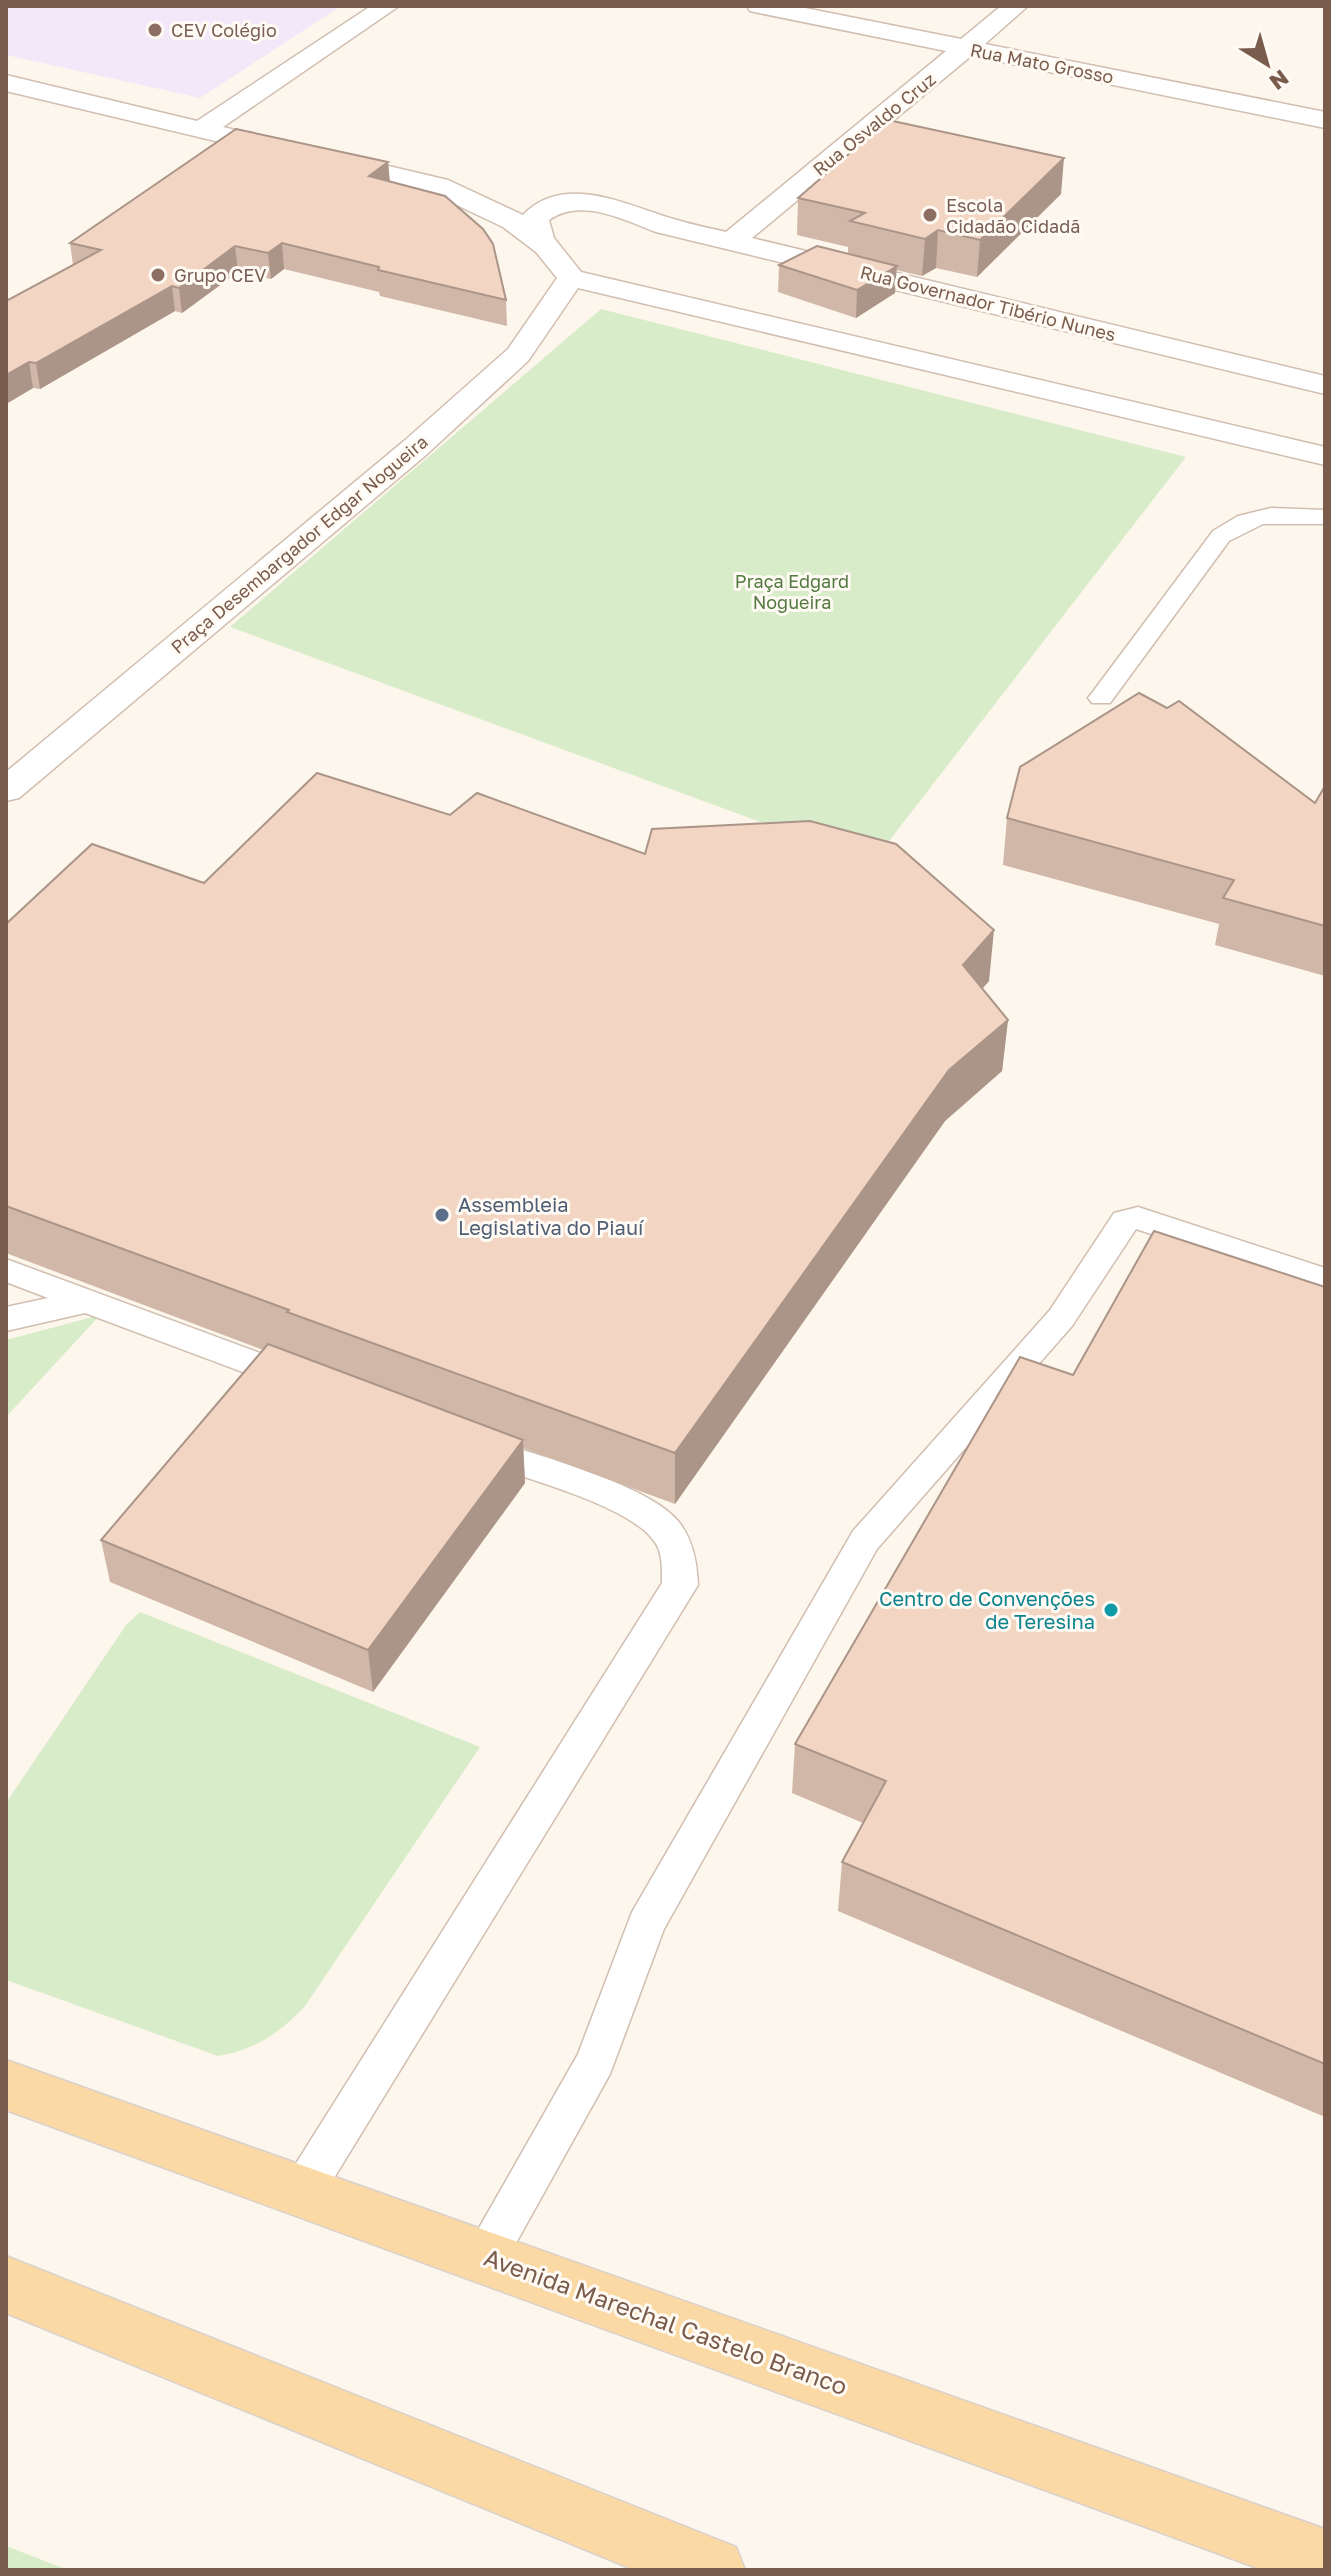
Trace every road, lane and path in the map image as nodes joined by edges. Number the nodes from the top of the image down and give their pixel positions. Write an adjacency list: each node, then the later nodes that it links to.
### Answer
1 (387, 6): 7 (street)
2 (759, 6): 4 (street, Rua Mato Grosso)
3 (1016, 6): 4 (street, Rua Osvaldo Cruz)
4 (967, 48): 6 (street, Rua Mato Grosso); 9 (street, Rua Osvaldo Cruz)
5 (6, 83): 7 (street)
6 (1325, 120)
7 (204, 128): 8 (street)
8 (540, 238): 9 (street, Rua Governador Tibério Nunes); 10 (street)
9 (732, 241): 11 (street, Rua Governador Tibério Nunes)
10 (571, 278): 12 (street); 15 (street, Praça Desembargador Edgar Nogueira)
11 (1325, 385)
12 (1325, 456)
13 (1325, 517): 14 (lane)
14 (1101, 698)
15 (6, 790)
16 (6, 1270): 18 (lane)
17 (1325, 1280): 24 (lane)
18 (86, 1301): 19 (lane); 20 (lane)
19 (6, 1319)
20 (325, 1391)
21 (455, 1439): 23 (lane)
22 (6, 2085): 23 (main road, Avenida Marechal Castelo Branco)
23 (303, 2190): 24 (main road, Avenida Marechal Castelo Branco)
24 (486, 2256): 26 (main road, Avenida Marechal Castelo Branco)
25 (6, 2284): 27 (main road)
26 (1325, 2561)
27 (713, 2570)

